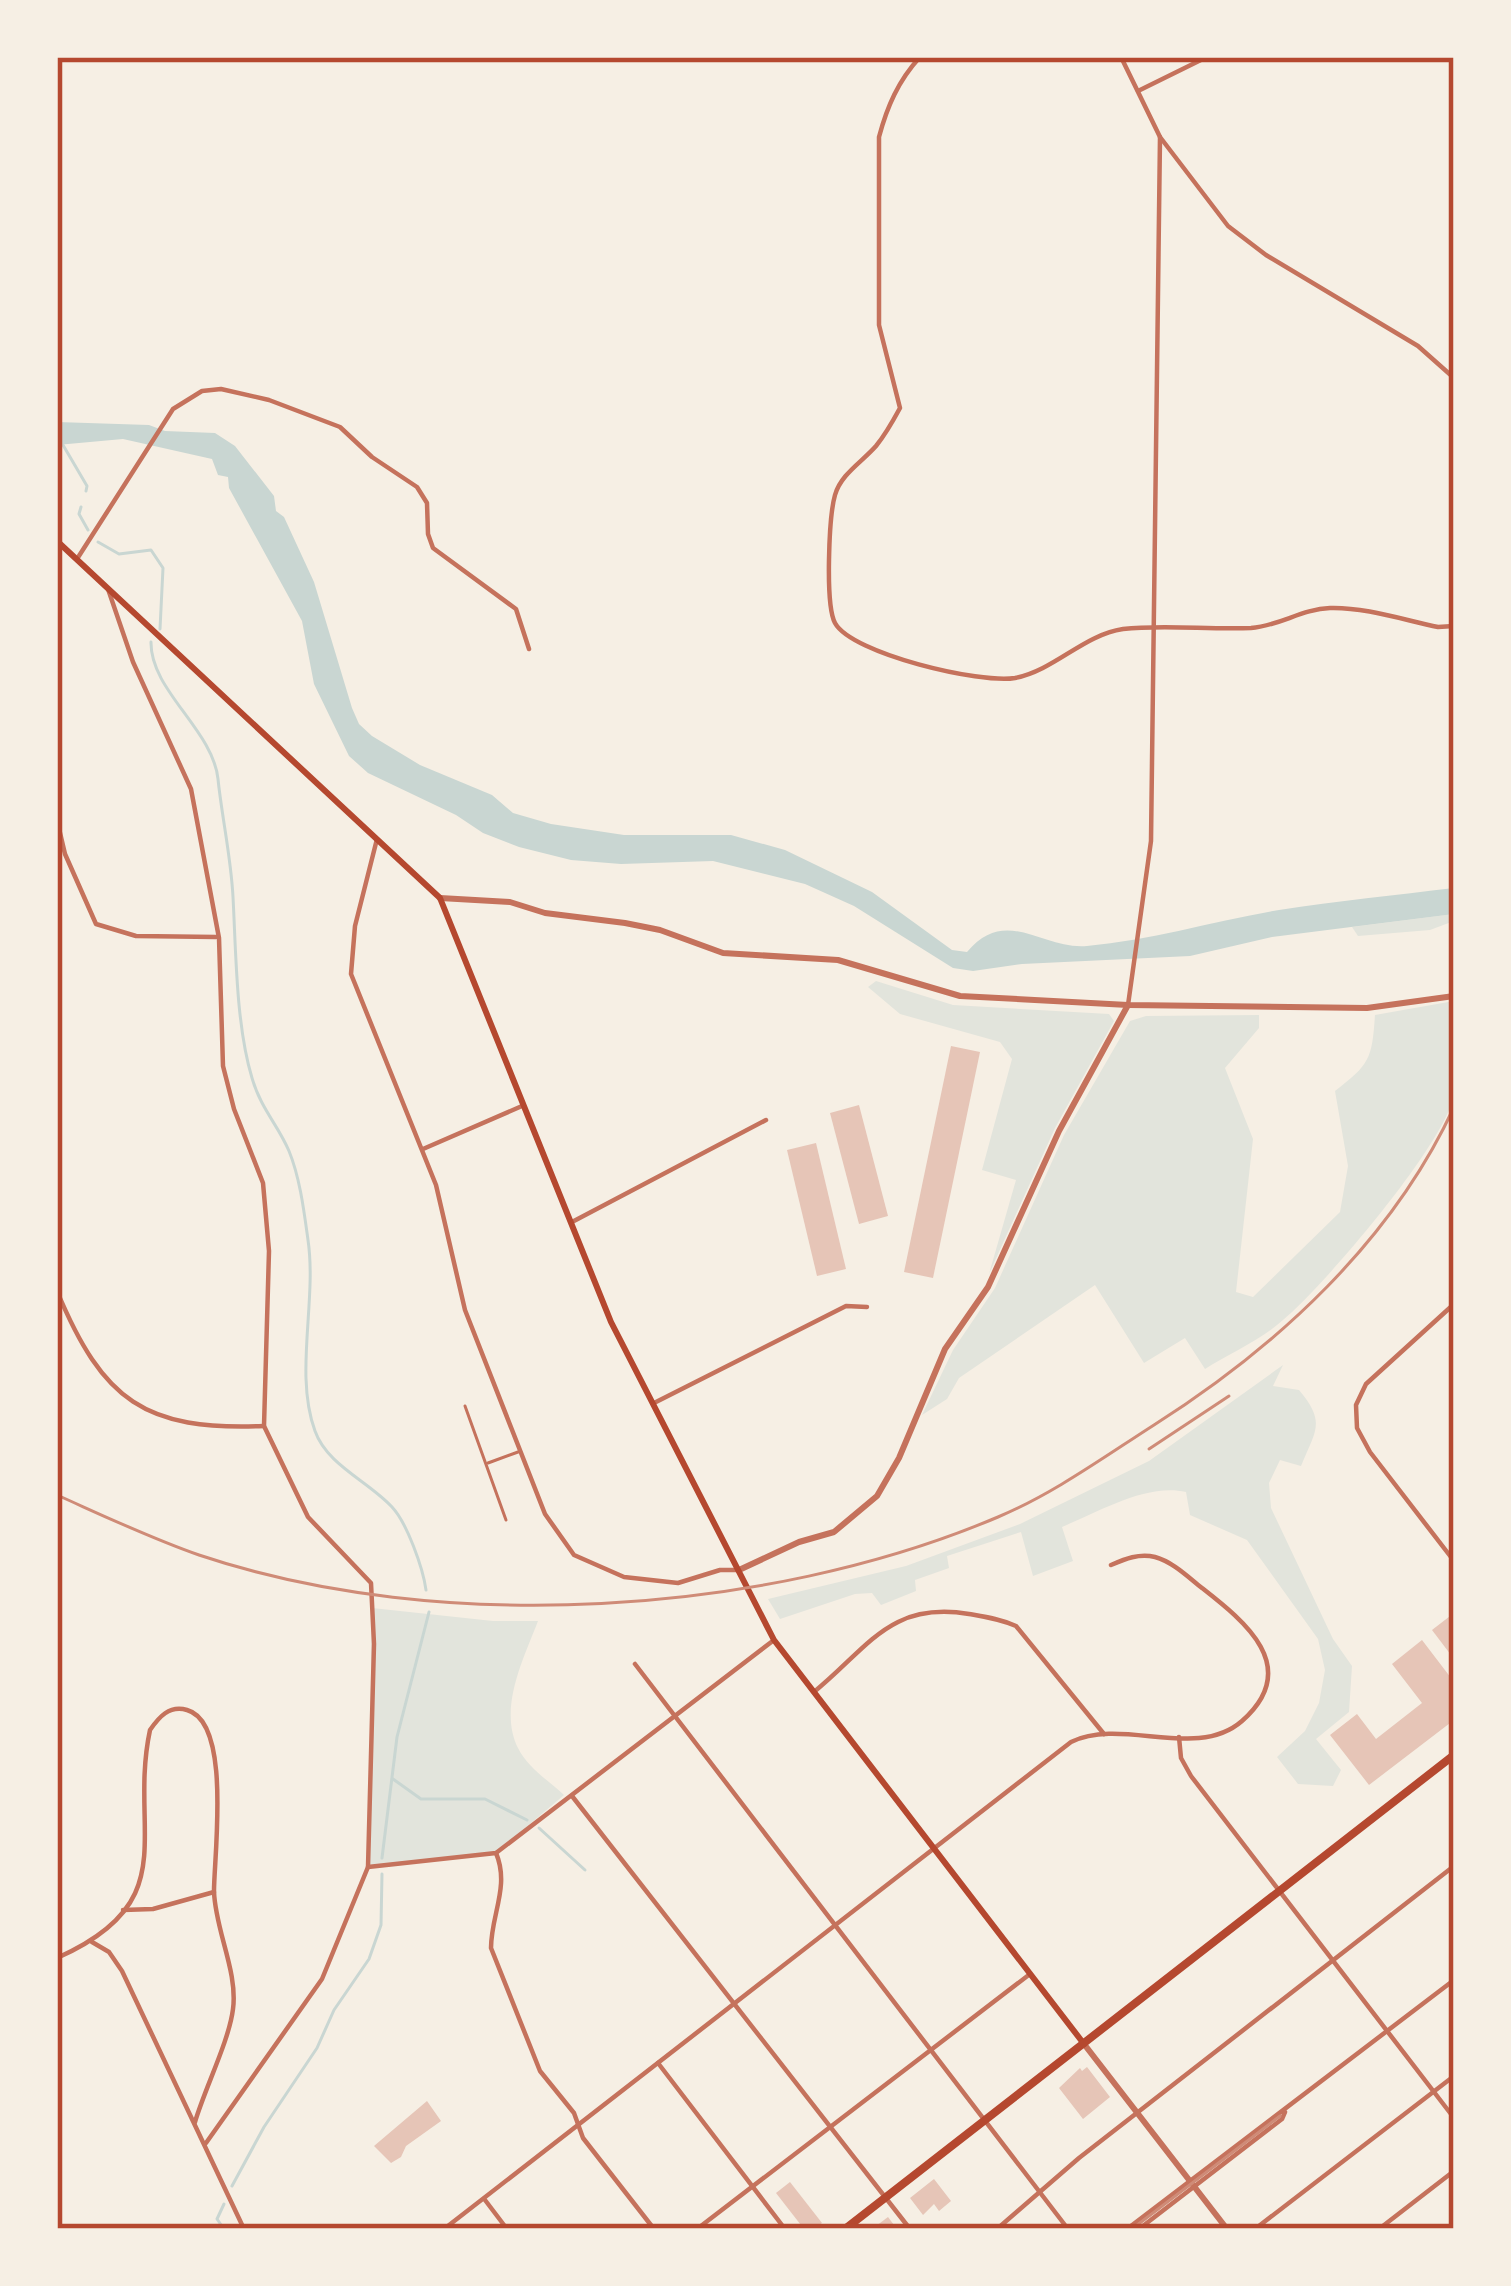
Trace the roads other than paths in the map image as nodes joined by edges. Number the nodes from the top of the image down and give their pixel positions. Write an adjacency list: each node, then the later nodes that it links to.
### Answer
1 (920, 57): 11 (street)
2 (1121, 57): 4 (street)
3 (1207, 57): 4 (street)
4 (1138, 92): 5 (street)
5 (1160, 137): 6 (street); 11 (street)
6 (1454, 378)
7 (57, 542): 8 (main road)
8 (76, 559): 9 (main road); 12 (street)
9 (108, 587): 14 (main road); 16 (street)
10 (1454, 626): 11 (street)
11 (1154, 630): 18 (street)
12 (529, 649)
13 (57, 820): 16 (street)
14 (377, 838): 15 (main road); 21 (street)
15 (440, 898): 18 (street); 19 (main road)
16 (219, 938): 28 (street)
17 (1454, 996): 18 (street)
18 (1128, 1005): 34 (street)
19 (522, 1106): 21 (street); 22 (main road)
20 (766, 1120): 22 (street)
21 (422, 1149): 29 (street)
22 (572, 1222): 26 (main road)
23 (57, 1291): 28 (street)
24 (1454, 1304): 32 (street)
25 (867, 1307): 26 (street)
26 (654, 1403): 34 (main road)
27 (465, 1406): 30 (lane)
28 (264, 1426): 46 (street)
29 (520, 1451): 30 (lane); 34 (street)
30 (486, 1464): 31 (lane)
31 (506, 1520)
32 (1454, 1562)
33 (1111, 1565): 40 (street)
34 (741, 1574): 35 (main road)
35 (774, 1640): 37 (main road); 38 (street)
36 (635, 1664): 38 (street)
37 (814, 1692): 39 (street); 43 (main road)
38 (675, 1716): 42 (street); 50 (street)
39 (1104, 1734): 40 (street); 43 (street)
40 (1179, 1737): 48 (street)
41 (1454, 1755): 48 (main road)
42 (572, 1796): 44 (street); 56 (street)
43 (934, 1848): 50 (street); 54 (main road)
44 (496, 1853): 46 (street); 67 (street)
45 (1454, 1866): 53 (street)
46 (368, 1867): 69 (street)
47 (214, 1892): 49 (street); 49 (street); 66 (street)
48 (1279, 1892): 53 (street); 58 (main road)
49 (123, 1910): 51 (street)
50 (834, 1925): 56 (street); 59 (street)
51 (92, 1942): 52 (street); 66 (street)
52 (57, 1958)
53 (1332, 1961): 57 (street); 63 (street)
54 (1030, 1974): 58 (main road); 59 (street)
55 (1454, 1980): 57 (street)
56 (734, 2004): 60 (street); 68 (street)
57 (1387, 2032): 62 (street); 71 (street)
58 (1084, 2044): 63 (street); 65 (main road)
59 (931, 2051): 65 (street); 68 (street)
60 (658, 2063): 67 (street); 72 (street)
61 (1454, 2076): 62 (street)
62 (1434, 2092): 64 (street); 89 (street)
63 (1136, 2113): 71 (street); 73 (street)
64 (1454, 2118)
65 (984, 2121): 73 (street); 75 (main road)
66 (195, 2122): 69 (street)
67 (579, 2124): 74 (street); 79 (street)
68 (830, 2127): 72 (street); 75 (street)
69 (206, 2143): 76 (street)
70 (1454, 2171): 90 (street)
71 (1192, 2183): 86 (street); 87 (street); 88 (street)
72 (752, 2187): 80 (street); 81 (street)
73 (1041, 2194): 84 (street); 85 (street)
74 (483, 2198): 77 (street); 78 (street)
75 (886, 2199): 82 (main road); 83 (street)
76 (244, 2229)
77 (444, 2229)
78 (507, 2229)
79 (654, 2229)
80 (697, 2229)
81 (785, 2229)
82 (845, 2229)
83 (910, 2229)
84 (997, 2229)
85 (1068, 2229)
86 (1126, 2229)
87 (1139, 2229)
88 (1228, 2229)
89 (1255, 2229)
90 (1379, 2229)

